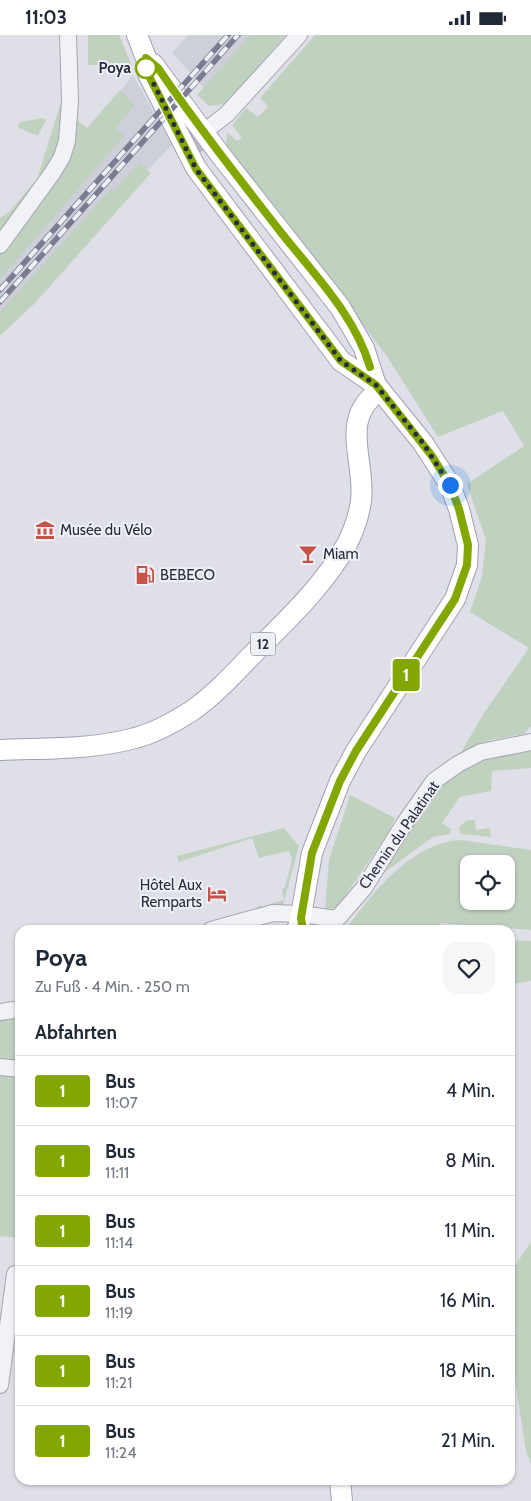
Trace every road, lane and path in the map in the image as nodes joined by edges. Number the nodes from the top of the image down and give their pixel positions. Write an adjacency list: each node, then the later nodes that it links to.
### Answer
1 (68, 35): 7 (street)
2 (136, 35): 4 (main road)
3 (298, 35): 5 (street)
4 (146, 58): 5 (main road); 8 (main road)
5 (204, 133): 8 (main road)
6 (205, 157): 8 (main road)
7 (0, 245)
8 (378, 387): 10 (main road, 12); 11 (main road)
9 (531, 742): 11 (street, Chemin du Palatinat)
10 (0, 750)
11 (300, 924): 12 (street)
12 (229, 925)
13 (15, 1010): 14 (street)
14 (0, 1012)
15 (0, 1067): 16 (street)
16 (15, 1068)
17 (15, 1274): 18 (street)
18 (0, 1385)
19 (340, 1485): 20 (main road)
20 (342, 1501)

